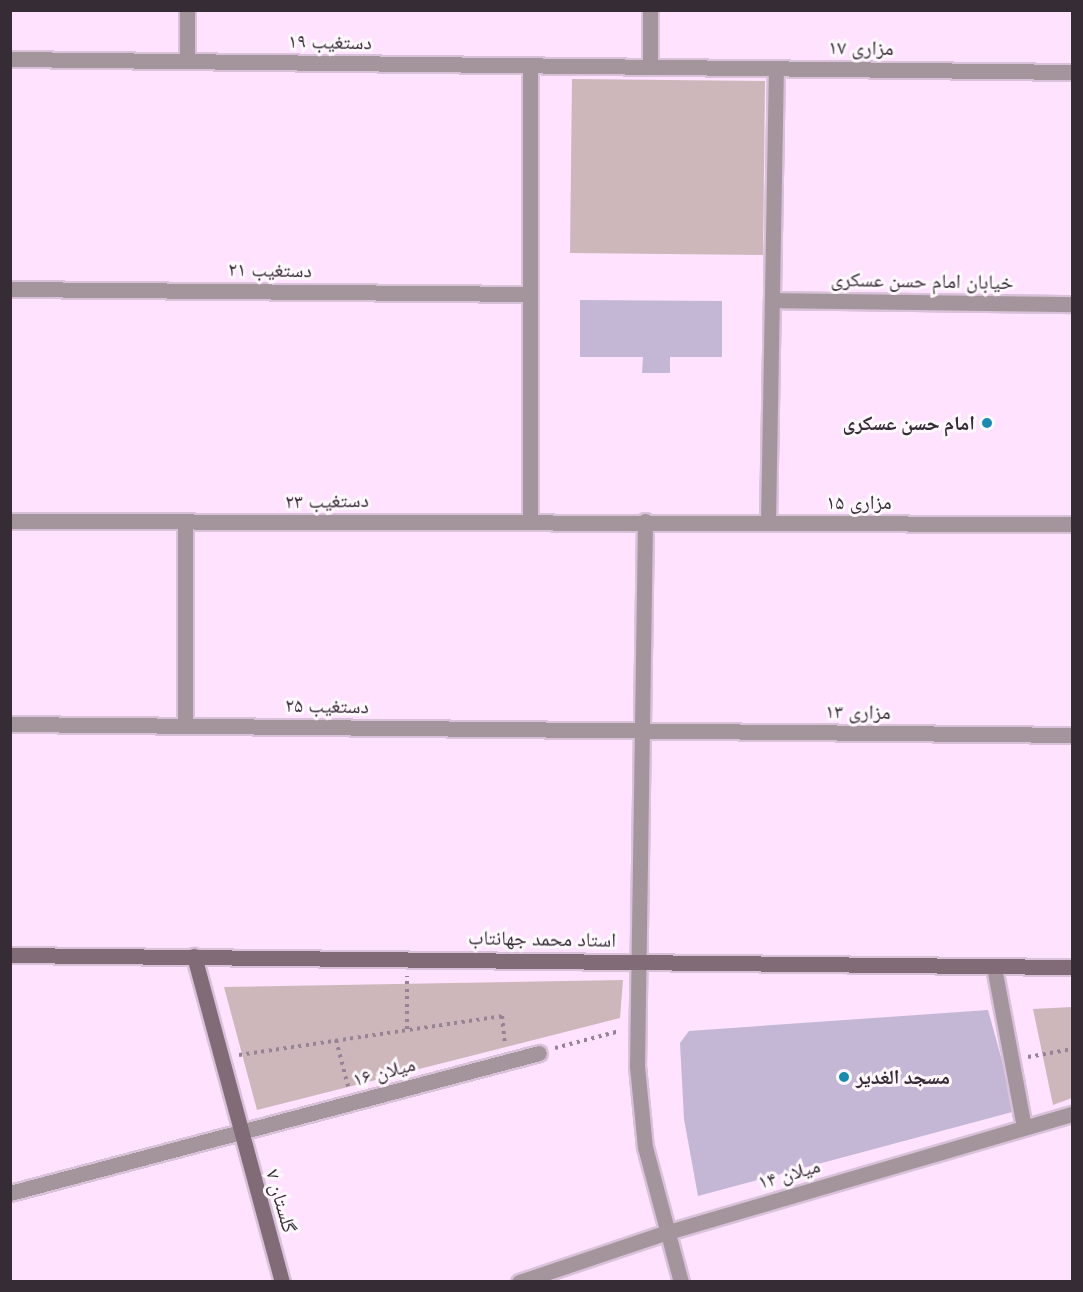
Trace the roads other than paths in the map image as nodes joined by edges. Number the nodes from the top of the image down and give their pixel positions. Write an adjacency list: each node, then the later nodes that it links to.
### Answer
1 (187, 10): 4 (street)
2 (650, 10): 6 (street)
3 (10, 59): 4 (street, دستغیب ۱۹)
4 (187, 61): 5 (street, دستغیب ۱۹)
5 (530, 65): 6 (street, دستغیب ۱۹); 10 (street)
6 (650, 67): 7 (street, مزاری ۱۷)
7 (776, 68): 8 (street, مزاری ۱۷); 11 (street)
8 (1072, 72)
9 (10, 289): 10 (street, دستغیب ۲۱)
10 (530, 294): 13 (street)
11 (772, 300): 12 (street, خیابان امام حسن عسکری); 16 (street)
12 (1072, 304)
13 (530, 520): 15 (street, دستغیب ۲۳); 17 (street, دستغیب ۲۳)
14 (10, 521): 17 (street, دستغیب ۲۳)
15 (645, 521): 16 (street, مزاری ۱۵); 21 (street)
16 (768, 522): 18 (street, مزاری ۱۵)
17 (185, 524): 20 (street)
18 (1072, 524)
19 (10, 724): 20 (street, دستغیب ۲۵)
20 (185, 726): 21 (street, دستغیب ۲۵)
21 (642, 730): 22 (street, مزاری ۱۳); 25 (street)
22 (1072, 735)
23 (10, 955): 24 (street, استاد محمد جهانتاب)
24 (194, 956): 25 (street, استاد محمد جهانتاب); 31 (street, گلستان ۷)
25 (640, 961): 27 (street, استاد محمد جهانتاب); 33 (street)
26 (1072, 967): 27 (street, استاد محمد جهانتاب)
27 (994, 968): 30 (street)
28 (538, 1053): 31 (street, میلان ۱۶)
29 (1072, 1114): 30 (street, میلان ۱۴)
30 (1024, 1127): 33 (street, میلان ۱۴)
31 (240, 1132): 32 (street, میلان ۱۶); 34 (street, گلستان ۷)
32 (10, 1193)
33 (668, 1232): 35 (street, میلان ۱۴); 36 (street)
34 (282, 1281)
35 (519, 1281)
36 (681, 1281)

